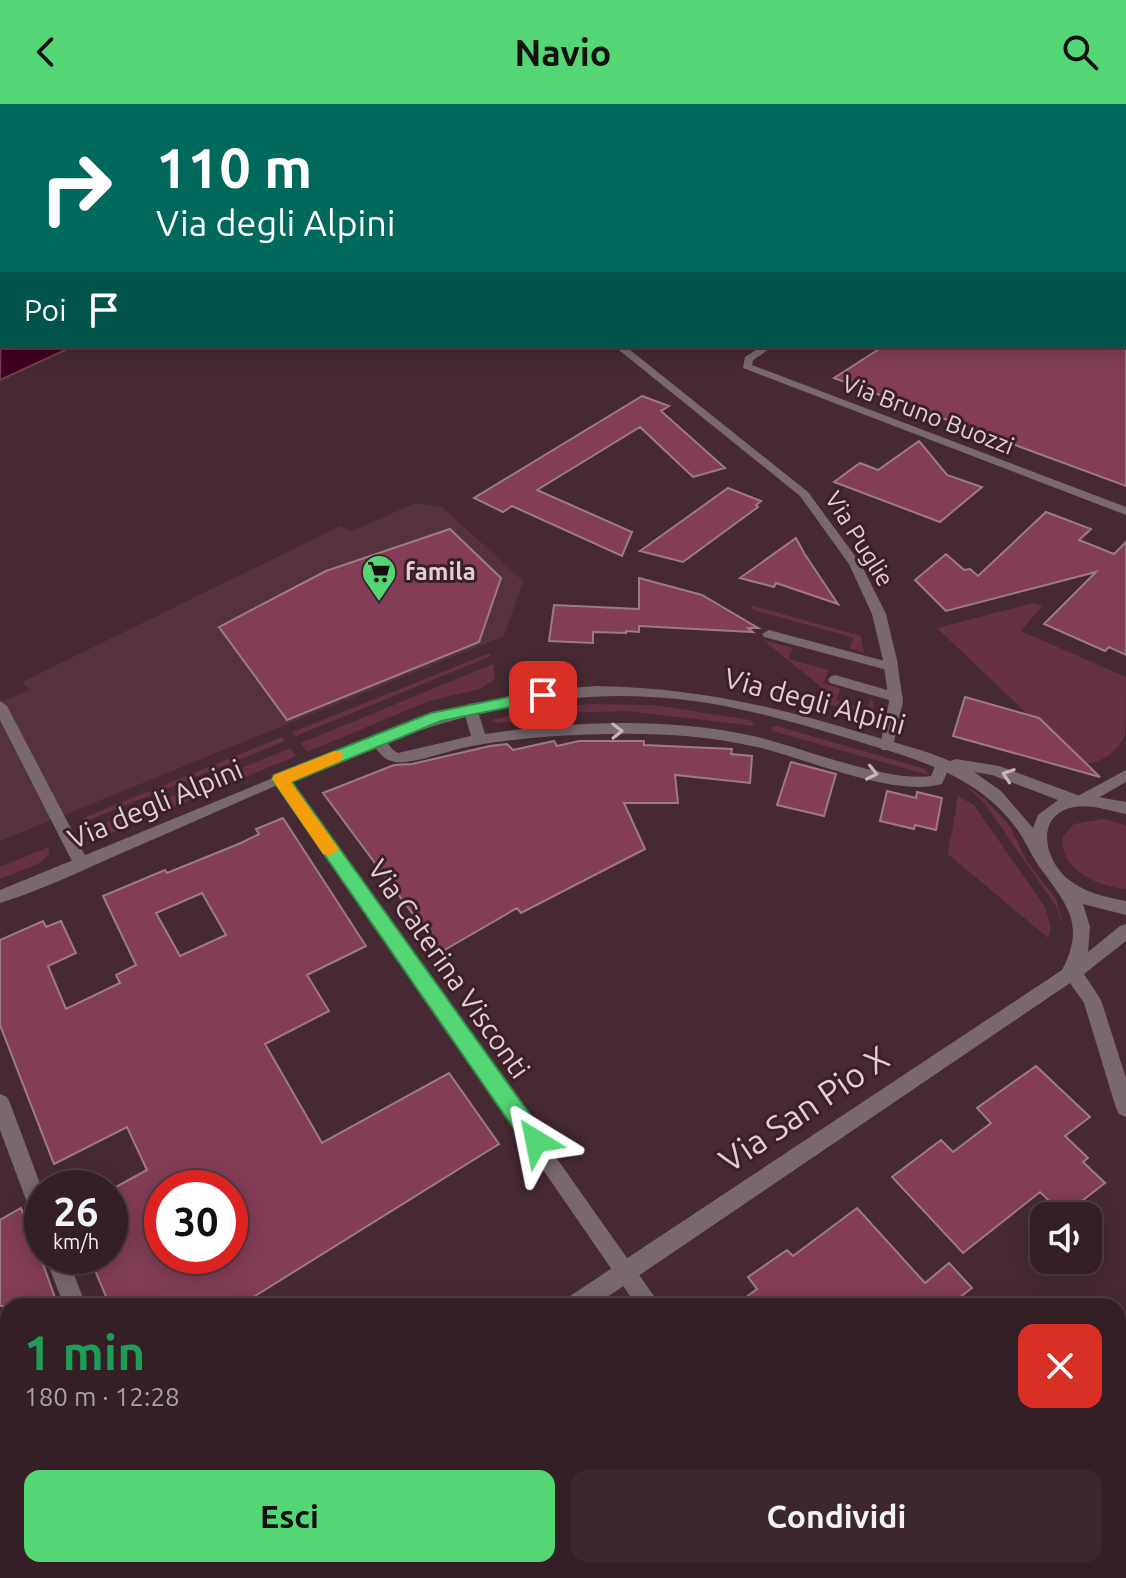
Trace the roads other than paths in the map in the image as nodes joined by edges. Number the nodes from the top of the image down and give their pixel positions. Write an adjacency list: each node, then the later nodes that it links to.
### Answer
1 (622, 348): 5 (street, Via Puglie)
2 (766, 348): 3 (street, Via Bruno Buozzi)
3 (1126, 511)
4 (769, 634): 5 (street)
5 (891, 667): 7 (street, Via Puglie)
6 (835, 680): 7 (street)
7 (896, 697): 12 (street, Via Puglie)
8 (0, 706): 19 (street)
9 (470, 708): 10 (street, Via degli Alpini); 11 (street); 12 (street, Via degli Alpini)
10 (377, 738): 11 (street); 15 (street, Via degli Alpini)
11 (480, 740): 13 (street, one-way to 13)
12 (887, 746): 13 (street, Via degli Alpini)
13 (939, 762): 16 (street, Via degli Alpini, one-way to 13); 18 (street, Via degli Alpini)
14 (1126, 775): 16 (street)
15 (281, 779): 19 (street, Via degli Alpini); 28 (street, Via Caterina Visconti)
16 (1080, 801): 17 (street, Via degli Alpini); 18 (street)
17 (1126, 808)
18 (1038, 851): 20 (street, Via degli Alpini)
19 (81, 863): 21 (street, Via degli Alpini)
20 (1059, 880): 22 (street); 24 (street)
21 (0, 897)
22 (1126, 908)
23 (1126, 931): 24 (street, Via San Pio X)
24 (1071, 970): 26 (street); 28 (street, Via San Pio X)
25 (0, 1103): 27 (street)
26 (1126, 1108)
27 (25, 1170)
28 (627, 1269): 31 (street, Via San Pio X); 32 (street, Via Caterina Visconti)
29 (63, 1274): 30 (street)
30 (72, 1298)
31 (586, 1298)
32 (645, 1298)

